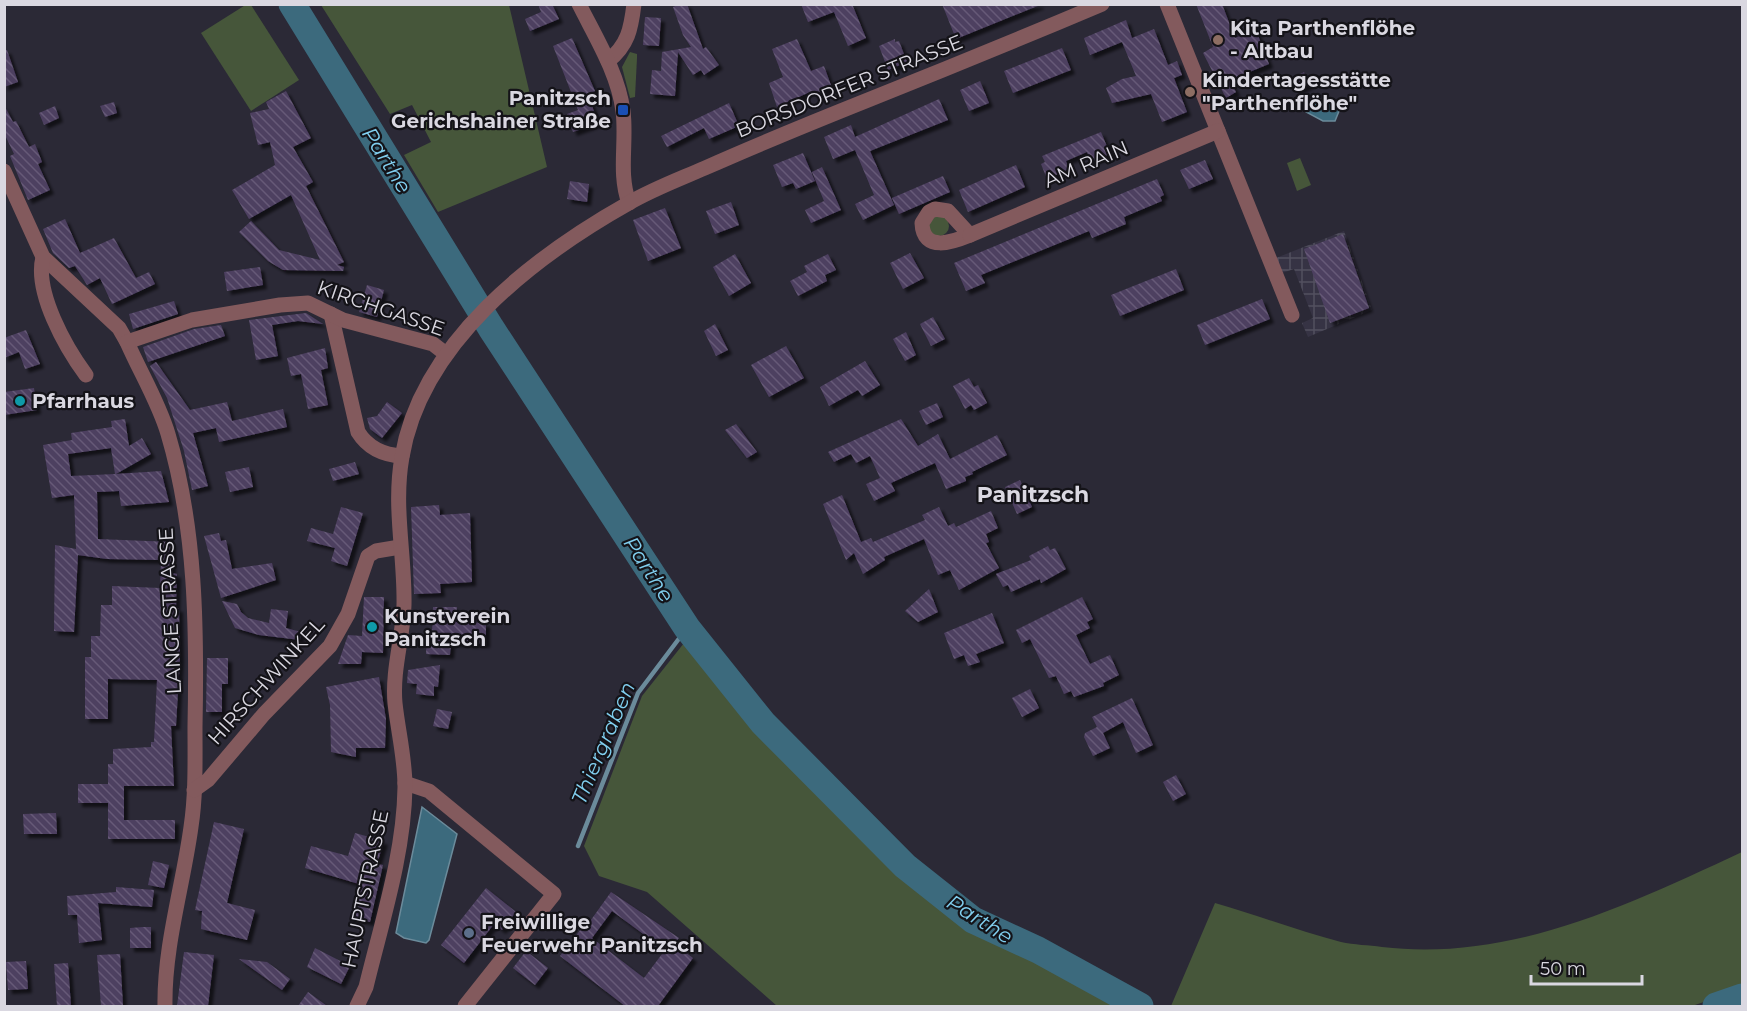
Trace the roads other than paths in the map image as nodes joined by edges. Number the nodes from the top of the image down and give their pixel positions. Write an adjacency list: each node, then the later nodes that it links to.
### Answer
1 (579, 4): 5 (street)
2 (634, 4): 5 (street)
3 (1102, 4): 8 (street, BORSDORFER STRASSE)
4 (1167, 4): 6 (street)
5 (608, 61): 8 (street)
6 (1218, 131): 10 (street, AM RAIN); 13 (street)
7 (4, 171): 11 (street, LANGE STRASSE)
8 (629, 203): 9 (street, BORSDORFER STRASSE)
9 (614, 213): 15 (street, HAUPTSTRASSE)
10 (970, 235)
11 (43, 257): 14 (street, LANGE STRASSE); 16 (street, LANGE STRASSE)
12 (331, 314): 14 (street, KIRCHGASSE); 15 (street, KIRCHGASSE); 17 (street)
13 (1292, 315)
14 (127, 342): 20 (street, LANGE STRASSE)
15 (446, 354): 17 (street, HAUPTSTRASSE)
16 (86, 375)
17 (402, 456): 18 (street, HAUPTSTRASSE)
18 (400, 547): 19 (street, HAUPTSTRASSE); 20 (street, HIRSCHWINKEL)
19 (405, 783): 21 (street, HAUPTSTRASSE); 23 (street)
20 (194, 790): 22 (street, LANGE STRASSE)
21 (361, 1005)
22 (165, 1006)
23 (465, 1006)

